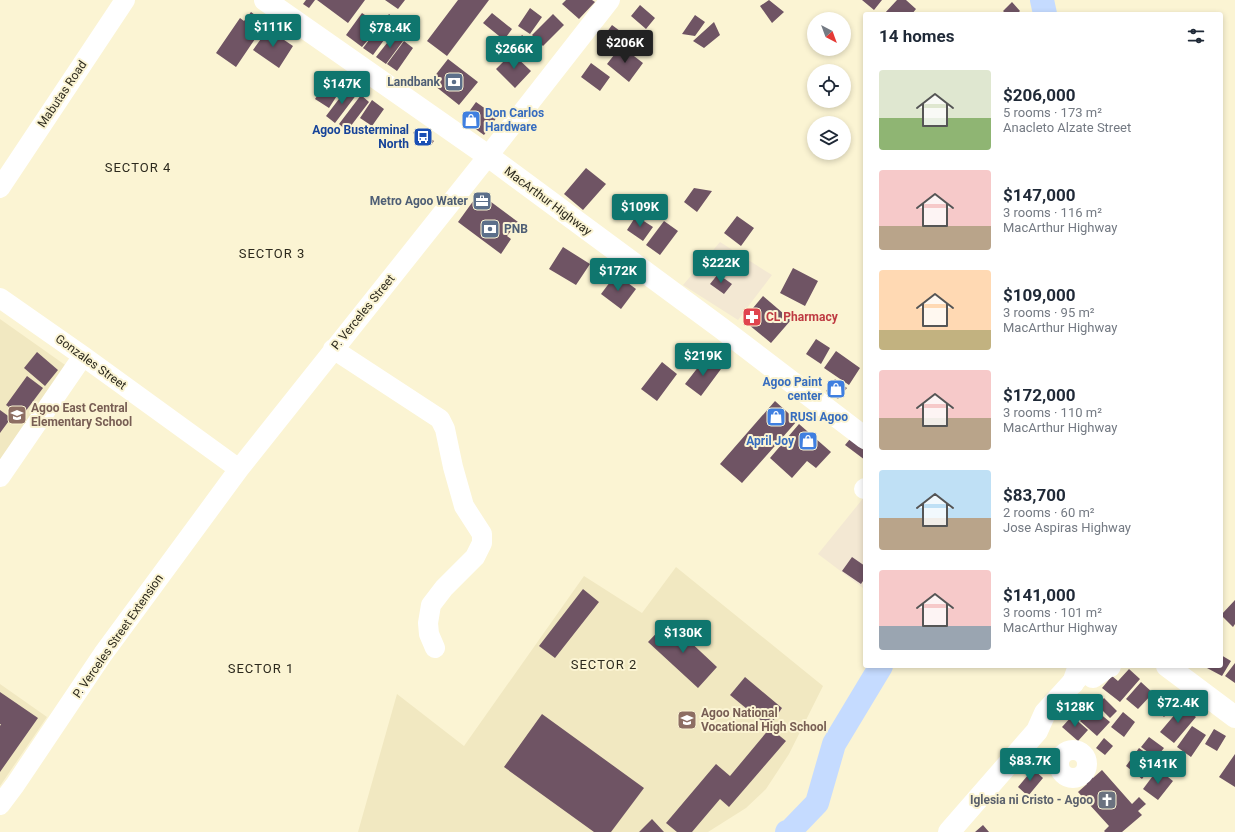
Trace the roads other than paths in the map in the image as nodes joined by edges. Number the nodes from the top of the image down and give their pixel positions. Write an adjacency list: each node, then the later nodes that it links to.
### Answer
1 (125, 0): 5 (street, Mabutas Road)
2 (265, 0): 4 (main road, MacArthur Highway)
3 (610, 0): 4 (street, P. Verceles Street)
4 (488, 156): 7 (street, P. Verceles Street); 9 (main road, MacArthur Highway)
5 (0, 188)
6 (0, 298): 8 (street, Gonzales Street)
7 (334, 349): 10 (street, P. Verceles Street); 12 (street)
8 (83, 356): 10 (street, Gonzales Street); 11 (street)
9 (863, 436)
10 (239, 469): 16 (street, P. Verceles Street Extension)
11 (0, 478)
12 (436, 648)
13 (1170, 668): 15 (main road)
14 (1091, 671): 17 (main road)
15 (1235, 716)
16 (0, 805)
17 (949, 832)

